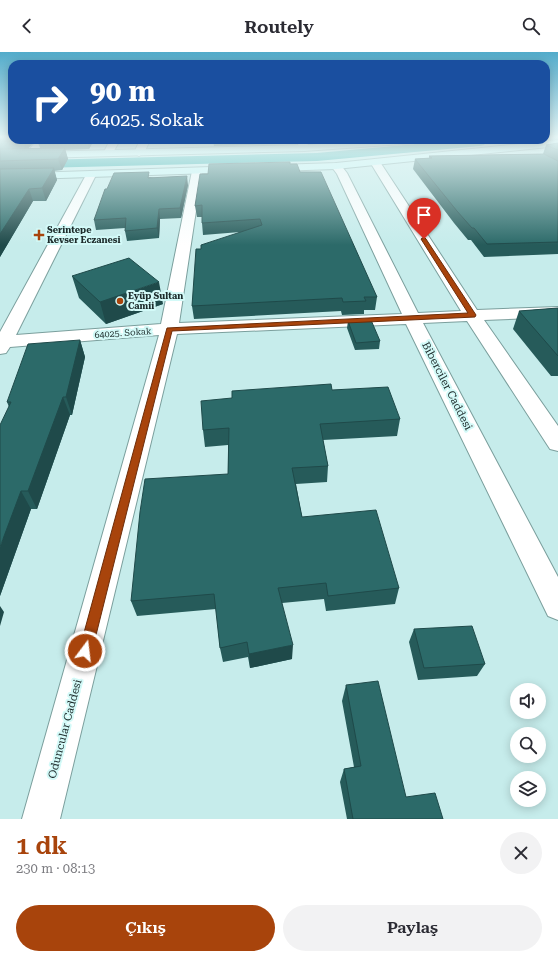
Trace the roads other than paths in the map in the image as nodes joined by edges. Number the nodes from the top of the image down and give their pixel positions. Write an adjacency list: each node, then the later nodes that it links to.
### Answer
1 (149, 173): 5 (street)
2 (197, 173): 10 (street, Oduncular Caddesi)
3 (342, 173): 9 (street, Biberciler Caddesi)
4 (382, 173): 8 (street)
5 (91, 175): 6 (street); 11 (street)
6 (0, 177)
7 (558, 312): 8 (street, 64025. Sokak)
8 (472, 315): 9 (street, 64025. Sokak); 12 (street)
9 (412, 318): 10 (street, 64025. Sokak); 13 (street, Biberciler Caddesi)
10 (169, 329): 11 (street, 64025. Sokak); 14 (street, Oduncular Caddesi)
11 (2, 344)
12 (558, 443)
13 (558, 606)
14 (41, 819)

